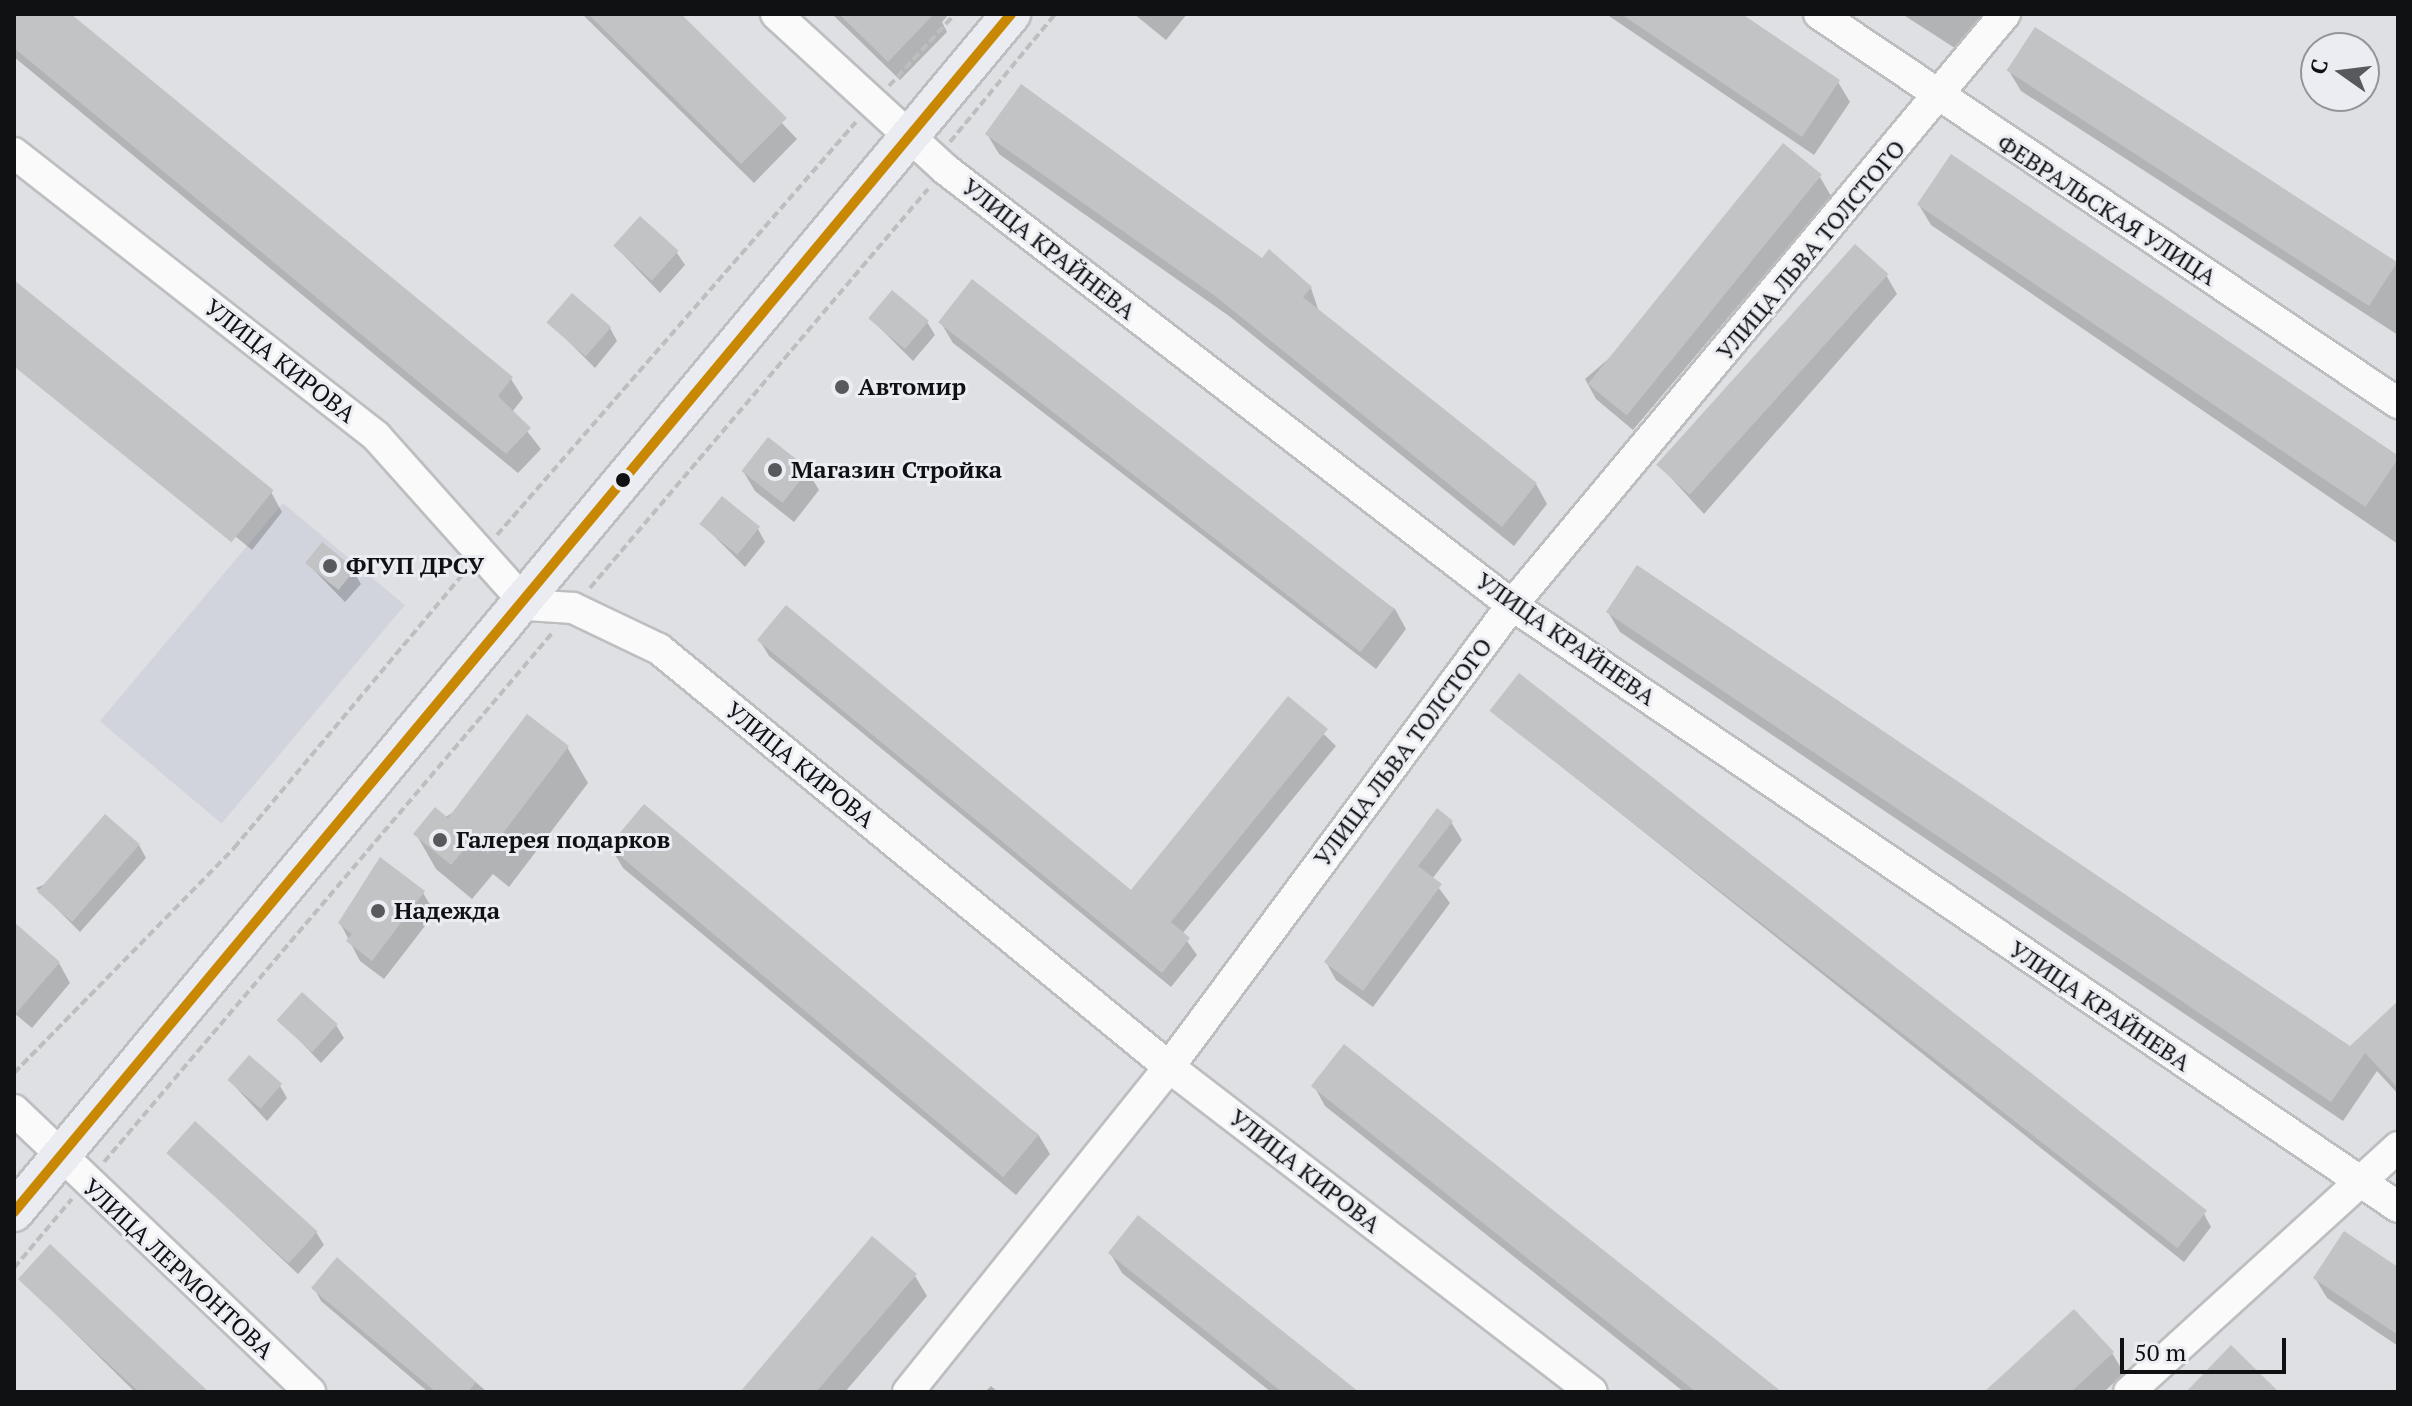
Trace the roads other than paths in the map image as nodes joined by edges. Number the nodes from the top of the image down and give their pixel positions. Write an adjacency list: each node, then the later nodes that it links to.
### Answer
1 (776, 14): 7 (street, УЛИЦА КРАЙНЕВА)
2 (1011, 14): 7 (main road)
3 (1819, 14): 5 (street, ФЕВРАЛЬСКАЯ УЛИЦА)
4 (2005, 14): 5 (street, УЛИЦА ЛЬВА ТОЛСТОГО)
5 (1938, 99): 8 (street, ФЕВРАЛЬСКАЯ УЛИЦА); 10 (street, УЛИЦА ЛЬВА ТОЛСТОГО)
6 (14, 153): 9 (street, УЛИЦА КИРОВА)
7 (931, 157): 9 (main road); 10 (street, УЛИЦА КРАЙНЕВА)
8 (2398, 403)
9 (527, 605): 11 (street, УЛИЦА КИРОВА); 14 (main road)
10 (1512, 605): 11 (street, УЛИЦА ЛЬВА ТОЛСТОГО); 15 (street, УЛИЦА КРАЙНЕВА)
11 (1169, 1067): 19 (street, УЛИЦА ЛЬВА ТОЛСТОГО); 20 (street, УЛИЦА КИРОВА)
12 (14, 1110): 14 (street, УЛИЦА ЛЕРМОНТОВА)
13 (2398, 1147): 15 (street)
14 (73, 1171): 17 (main road); 18 (street, УЛИЦА ЛЕРМОНТОВА)
15 (2358, 1182): 16 (street, УЛИЦА КРАЙНЕВА); 21 (street)
16 (2398, 1207)
17 (14, 1212)
18 (310, 1392)
19 (908, 1392)
20 (1592, 1392)
21 (2129, 1392)

